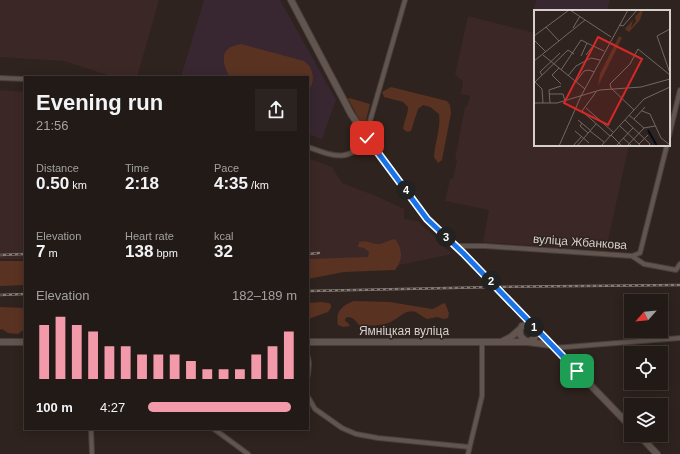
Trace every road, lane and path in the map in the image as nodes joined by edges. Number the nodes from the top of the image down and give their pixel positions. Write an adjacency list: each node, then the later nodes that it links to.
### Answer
1 (291, 0): 7 (main road)
2 (405, 0): 7 (street)
3 (0, 78): 4 (street)
4 (24, 79)
5 (680, 90): 6 (street)
6 (670, 132)
7 (366, 136): 9 (street); 10 (main road)
8 (667, 146): 11 (street, вуліца Жбанкова)
9 (309, 147)
10 (455, 246): 11 (street, вуліца Жбанкова); 13 (main road)
11 (632, 256): 12 (street)
12 (680, 264)
13 (520, 313): 14 (main road); 15 (main road)
14 (521, 328): 15 (main road); 21 (main road); 22 (main road)
15 (535, 328): 22 (main road); 23 (main road)
16 (680, 338): 23 (street)
17 (0, 342): 18 (main road)
18 (24, 342)
19 (309, 342): 20 (main road, Ямніцкая вуліца)
20 (482, 342): 21 (main road, Ямніцкая вуліца); 29 (street)
21 (499, 342): 22 (main road, Ямніцкая вуліца)
22 (528, 342): 23 (main road, Ямніцкая вуліца)
23 (552, 346): 25 (main road)
24 (309, 398): 29 (street)
25 (624, 419)
26 (91, 430): 30 (street)
27 (215, 430): 31 (street)
28 (646, 442): 33 (main road)
29 (469, 448): 32 (street)
30 (92, 454)
31 (248, 454)
32 (468, 454)
33 (657, 454)

